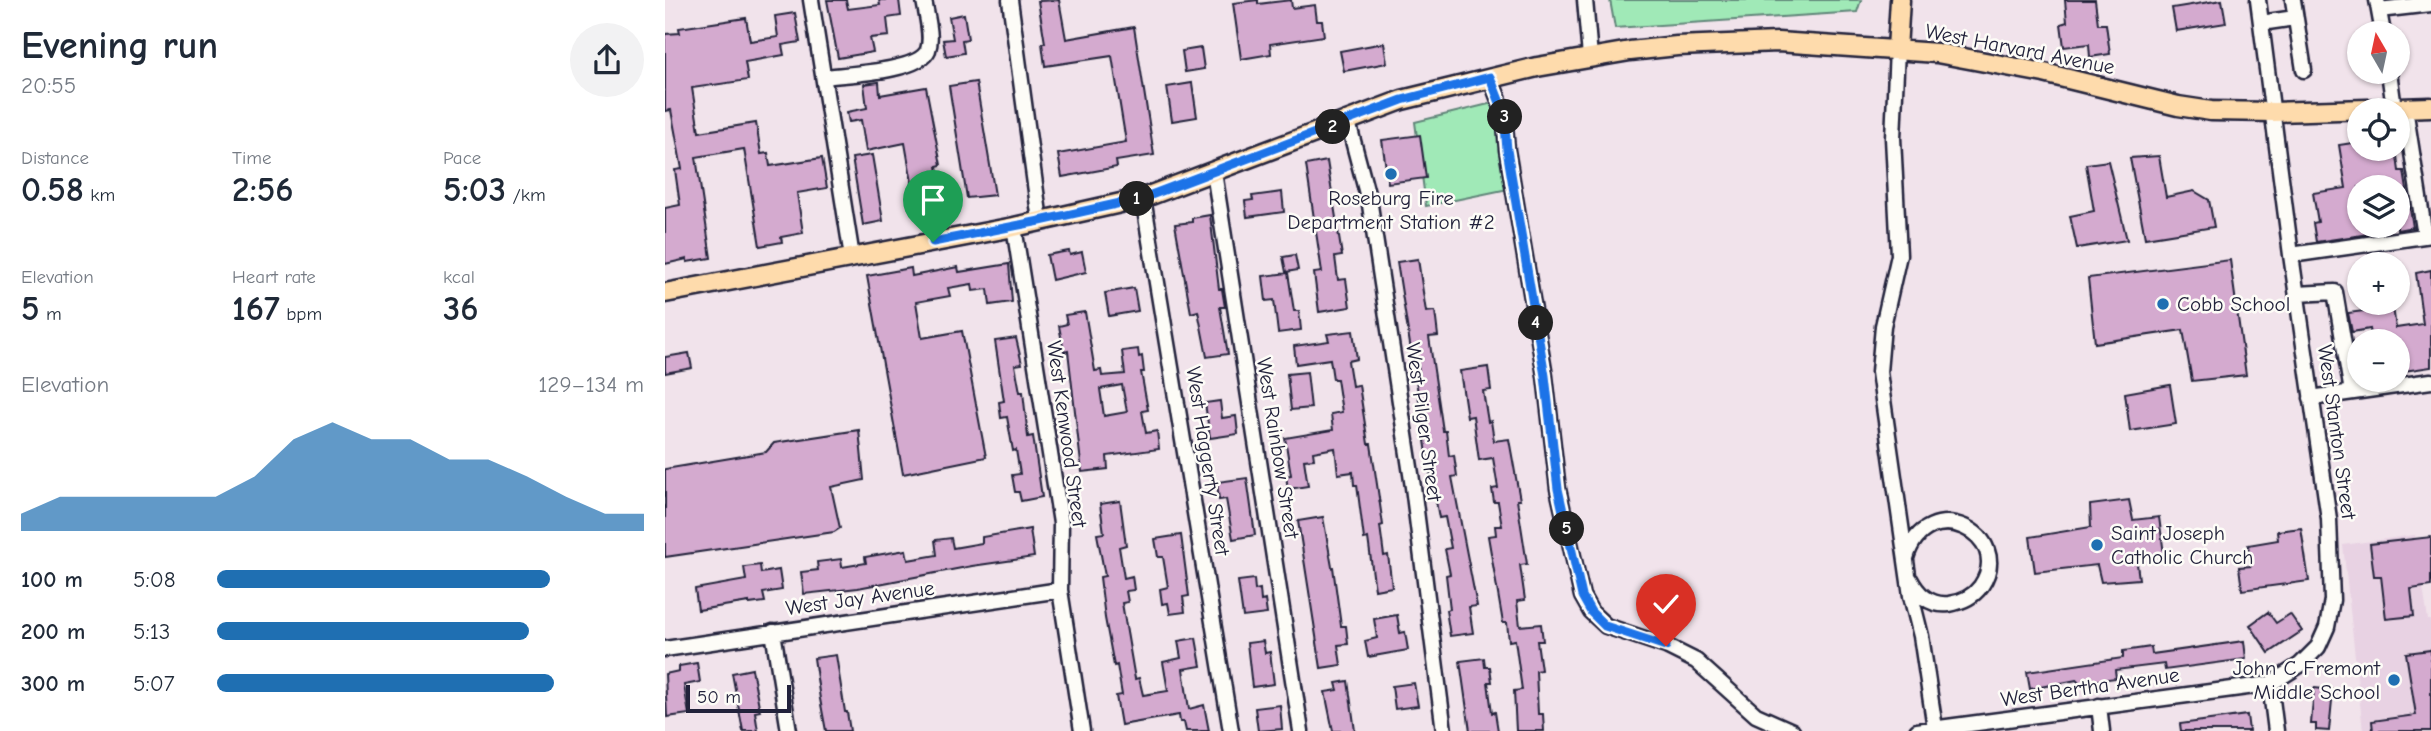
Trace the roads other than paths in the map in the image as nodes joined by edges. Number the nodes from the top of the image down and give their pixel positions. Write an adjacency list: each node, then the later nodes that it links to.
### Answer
1 (811, 0): 15 (street)
2 (924, 0): 15 (street)
3 (1010, 0): 25 (street)
4 (1585, 0): 13 (street)
5 (1900, 0): 12 (main road)
6 (2258, 0): 11 (street, West Stanton Street)
7 (2293, 0): 10 (street)
8 (2431, 4): 9 (street)
9 (2378, 5)
10 (2295, 18): 11 (street); 14 (street)
11 (2262, 23): 20 (street, West Stanton Street)
12 (1897, 49): 13 (main road, West Harvard Avenue); 20 (main road, West Harvard Avenue); 37 (street)
13 (1591, 57): 16 (main road, West Harvard Avenue)
14 (2304, 70)
15 (824, 77): 29 (street)
16 (1490, 77): 21 (main road, West Harvard Avenue); 50 (street)
17 (2431, 107): 18 (main road, West Harvard Avenue)
18 (2410, 108)
19 (2347, 110): 20 (main road, West Harvard Avenue)
20 (2274, 112): 28 (street, West Stanton Street)
21 (1348, 121): 23 (main road, West Harvard Avenue); 49 (street, West Pilger Street)
22 (2410, 153): 27 (street)
23 (1214, 172): 24 (main road, West Harvard Avenue); 48 (street, West Rainbow Street)
24 (1143, 198): 25 (main road, West Harvard Avenue); 47 (street, West Haggerty Street)
25 (1040, 221): 26 (main road, West Harvard Avenue)
26 (1014, 227): 29 (main road, West Harvard Avenue); 39 (street, West Kenwood Street)
27 (2428, 235): 28 (street)
28 (2291, 255): 31 (street, West Stanton Street)
29 (852, 257): 30 (main road, West Harvard Avenue)
30 (665, 293)
31 (2297, 294): 32 (street); 36 (street, West Stanton Street)
32 (2347, 363)
33 (2431, 381): 34 (street)
34 (2410, 384)
35 (2352, 392): 36 (street)
36 (2311, 398): 42 (street, West Stanton Street)
37 (1906, 559): 38 (street); 38 (street)
38 (1909, 577): 44 (street)
39 (1060, 590): 40 (street, West Jay Avenue); 46 (street, West Kenwood Street)
40 (773, 632): 41 (street, West Jay Avenue); 45 (street)
41 (665, 649)
42 (2270, 684): 43 (street, West Bertha Avenue); 53 (street)
43 (2099, 706): 44 (street, West Bertha Avenue); 52 (street)
44 (1935, 728): 51 (street, West Bertha Avenue)
45 (789, 731)
46 (1083, 731)
47 (1231, 731)
48 (1301, 731)
49 (1444, 731)
50 (1792, 731)
51 (1917, 731)
52 (2102, 731)
53 (2276, 731)

